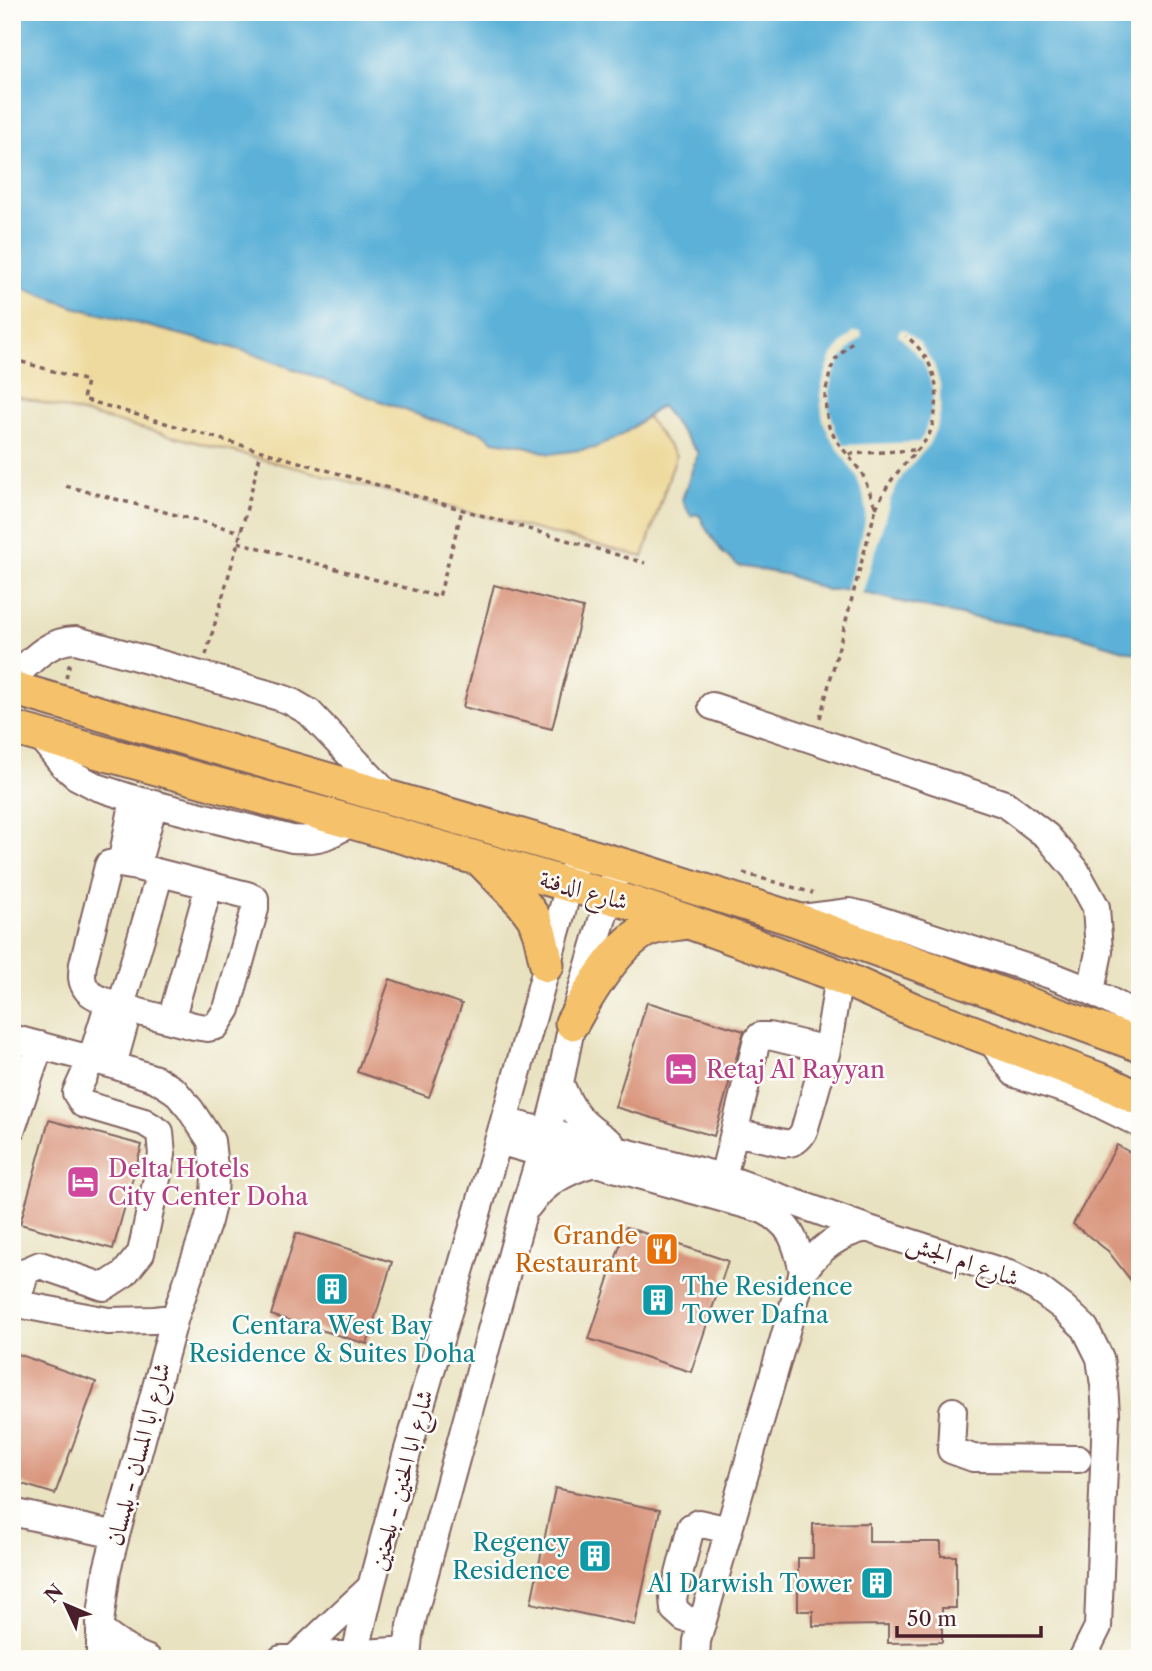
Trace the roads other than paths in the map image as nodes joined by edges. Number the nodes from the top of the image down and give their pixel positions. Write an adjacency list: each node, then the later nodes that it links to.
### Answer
1 (12, 679): 5 (street)
2 (12, 688): 5 (main road, شارع الدفنة)
3 (712, 706): 19 (street)
4 (26, 732): 6 (street); 7 (main road, شارع الدفنة)
5 (390, 797): 8 (main road, شارع الدفنة)
6 (144, 801): 7 (street); 11 (street)
7 (352, 822): 9 (main road, شارع الدفنة)
8 (578, 852): 10 (main road, شارع الدفنة); 13 (street, شارع ابا الحنين - بلحنين)
9 (481, 860): 13 (main road, شارع الدفنة); 17 (main road)
10 (619, 863): 14 (street, شارع ابا الحنين - بلحنين); 15 (main road, شارع الدفنة)
11 (139, 868): 12 (street); 20 (street); 20 (street)
12 (209, 886): 21 (street); 21 (street)
13 (570, 886): 14 (main road, شارع الدفنة); 17 (street, شارع ابا الحنين - بلحنين)
14 (609, 897): 16 (main road, شارع الدفنة); 22 (street, شارع ابا الحنين - بلحنين)
15 (794, 919): 19 (street, شارع الدفنة); 23 (main road, شارع الدفنة)
16 (689, 922): 18 (main road, شارع الدفنة); 22 (main road)
17 (547, 965): 33 (street, شارع ابا الحنين - بلحنين)
18 (839, 977): 25 (main road, شارع الدفنة); 27 (street)
19 (1091, 991): 23 (street, شارع الدفنة)
20 (120, 1005): 21 (street); 28 (street)
21 (172, 1020)
22 (572, 1023): 29 (street, شارع ابا الحنين - بلحنين)
23 (1136, 1036)
24 (12, 1038): 26 (street, شارع ابا المسان - بلمسان)
25 (989, 1038): 30 (main road, شارع الدفنة); 31 (street)
26 (40, 1045): 28 (street, شارع ابا المسان - بلمسان); 32 (street)
27 (827, 1050): 34 (street); 34 (street)
28 (102, 1062): 42 (street); 43 (street, شارع ابا المسان - بلمسان)
29 (560, 1083): 35 (street, شارع ابا الحنين - بلحنين); 36 (street)
30 (1140, 1099)
31 (1140, 1124)
32 (12, 1129)
33 (501, 1131): 35 (street, شارع ام الجش); 51 (street, شارع ابا الحنين - بلحنين)
34 (735, 1132): 38 (street)
35 (544, 1143): 36 (street, شارع ام الجش); 37 (street); 39 (street, شارع ابا الحنين - بلحنين)
36 (621, 1150): 38 (street, شارع ام الجش)
37 (596, 1163): 39 (street); 41 (street)
38 (723, 1177): 40 (street, شارع ام الجش)
39 (523, 1213): 54 (street, شارع ابا الحنين - بلحنين)
40 (866, 1228): 41 (street); 45 (street, شارع ام الجش)
41 (803, 1272): 49 (street)
42 (14, 1303): 43 (street)
43 (175, 1317): 50 (street, شارع ابا المسان - بلمسان)
44 (953, 1411): 46 (street)
45 (1105, 1426): 46 (street); 47 (street, شارع ام الجش)
46 (1078, 1459): 47 (street)
47 (1103, 1475): 60 (street, شارع ام الجش)
48 (12, 1512): 50 (street)
49 (729, 1530): 52 (street); 52 (street)
50 (116, 1535): 53 (street, شارع ابا المسان - بلمسان)
51 (371, 1587): 55 (street, شارع ابا الحنين - بلحنين); 56 (street)
52 (702, 1622): 59 (street)
53 (100, 1630): 57 (street, شارع ابا المسان - بلمسان); 58 (street)
54 (407, 1654): 55 (street)
55 (354, 1657): 56 (street)
56 (288, 1658)
57 (100, 1659)
58 (148, 1659)
59 (696, 1659)
60 (1082, 1659)

